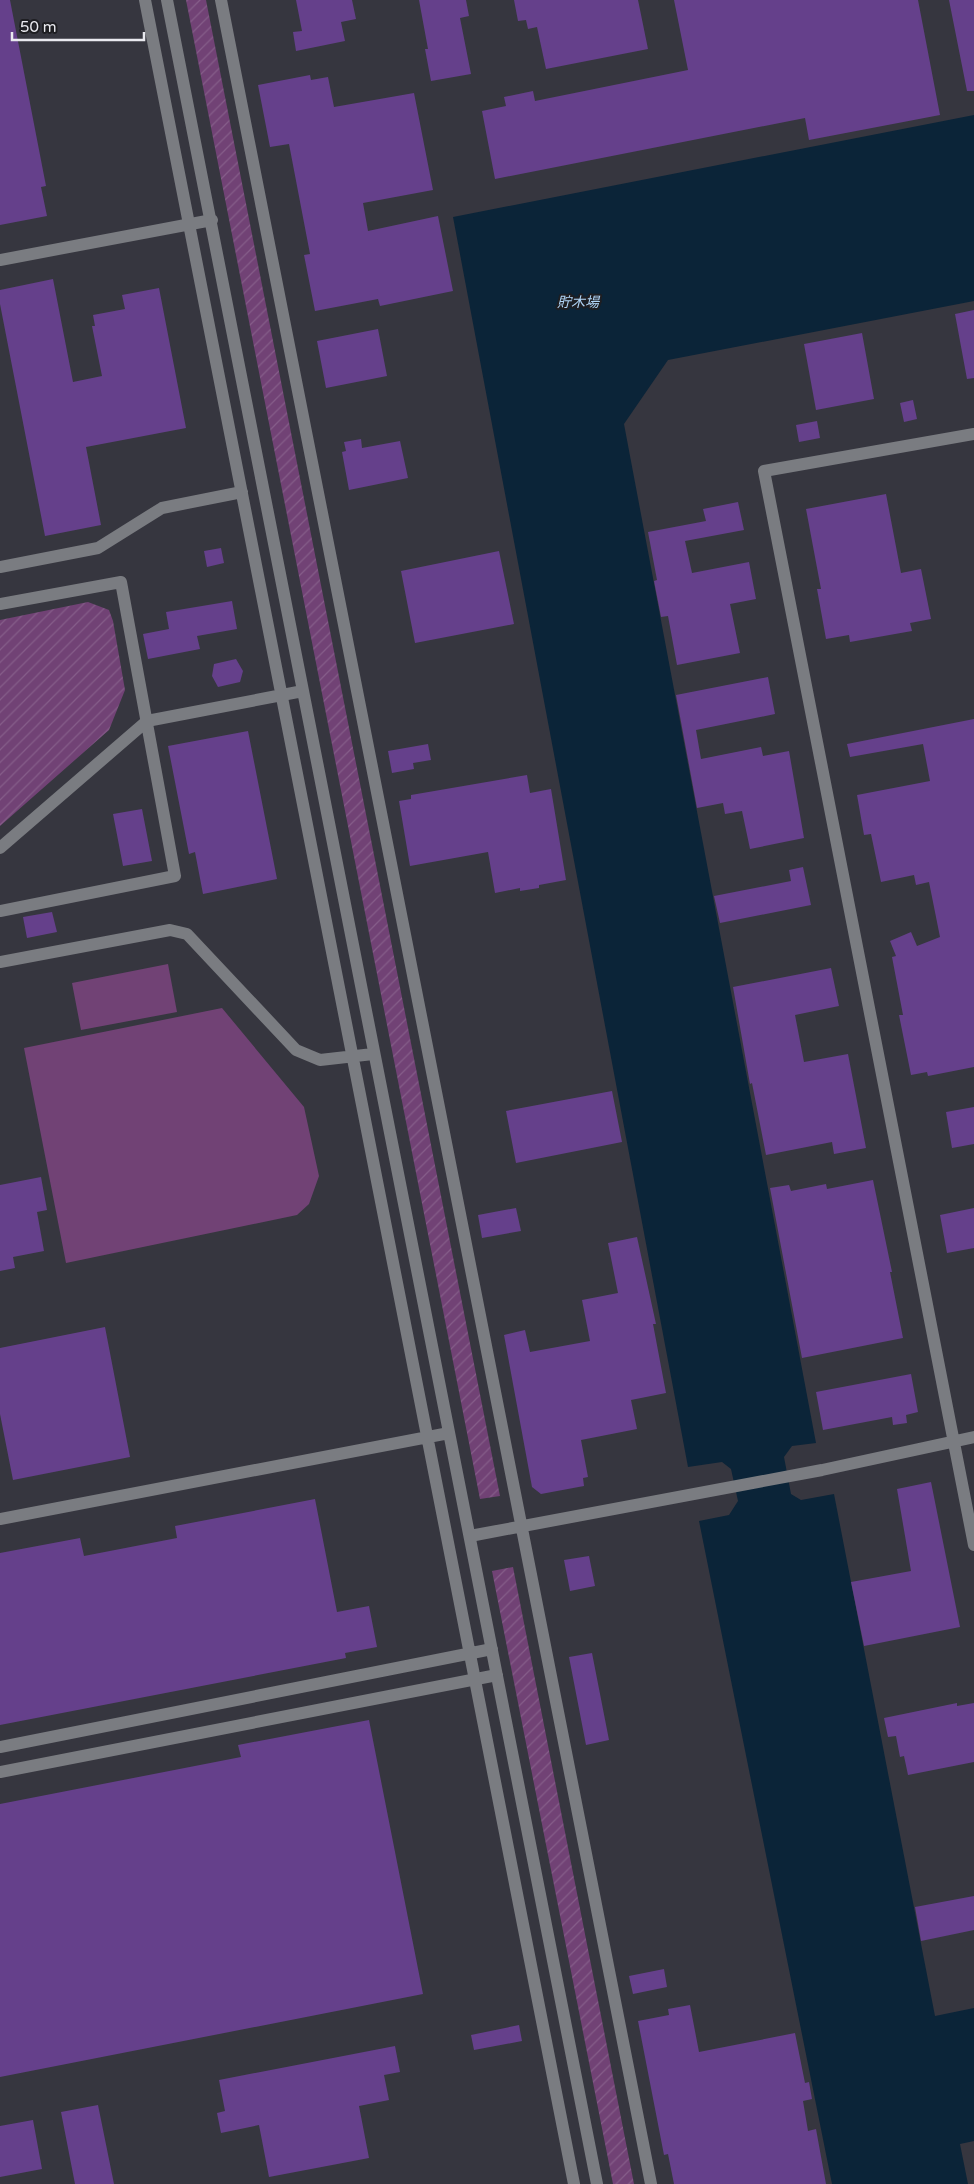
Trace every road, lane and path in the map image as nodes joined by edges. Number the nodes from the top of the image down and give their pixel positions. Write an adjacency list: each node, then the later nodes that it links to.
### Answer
1 (145, 0): 5 (street)
2 (167, 0): 4 (street)
3 (221, 0): 24 (street)
4 (212, 220): 5 (street); 11 (street)
5 (189, 225): 6 (street); 8 (street)
6 (0, 260)
7 (974, 434): 22 (street)
8 (242, 492): 9 (street); 12 (street)
9 (0, 567)
10 (0, 604): 13 (street)
11 (302, 691): 12 (street); 17 (street)
12 (281, 695): 13 (street); 18 (street)
13 (147, 721): 14 (street); 15 (street)
14 (0, 848)
15 (0, 911)
16 (0, 962): 18 (street)
17 (373, 1054): 18 (street); 19 (street)
18 (351, 1057): 20 (street)
19 (449, 1433): 20 (street); 25 (street)
20 (428, 1437): 23 (street); 28 (street)
21 (974, 1437): 22 (street)
22 (954, 1441): 24 (street); 26 (street)
23 (0, 1519)
24 (522, 1526): 25 (street); 35 (street)
25 (470, 1536): 27 (street)
26 (974, 1545)
27 (492, 1648): 28 (street); 29 (street)
28 (469, 1653): 30 (street); 31 (street)
29 (497, 1674): 30 (street); 34 (street)
30 (474, 1679): 32 (street); 33 (street)
31 (0, 1747)
32 (0, 1772)
33 (574, 2184)
34 (597, 2184)
35 (651, 2184)

